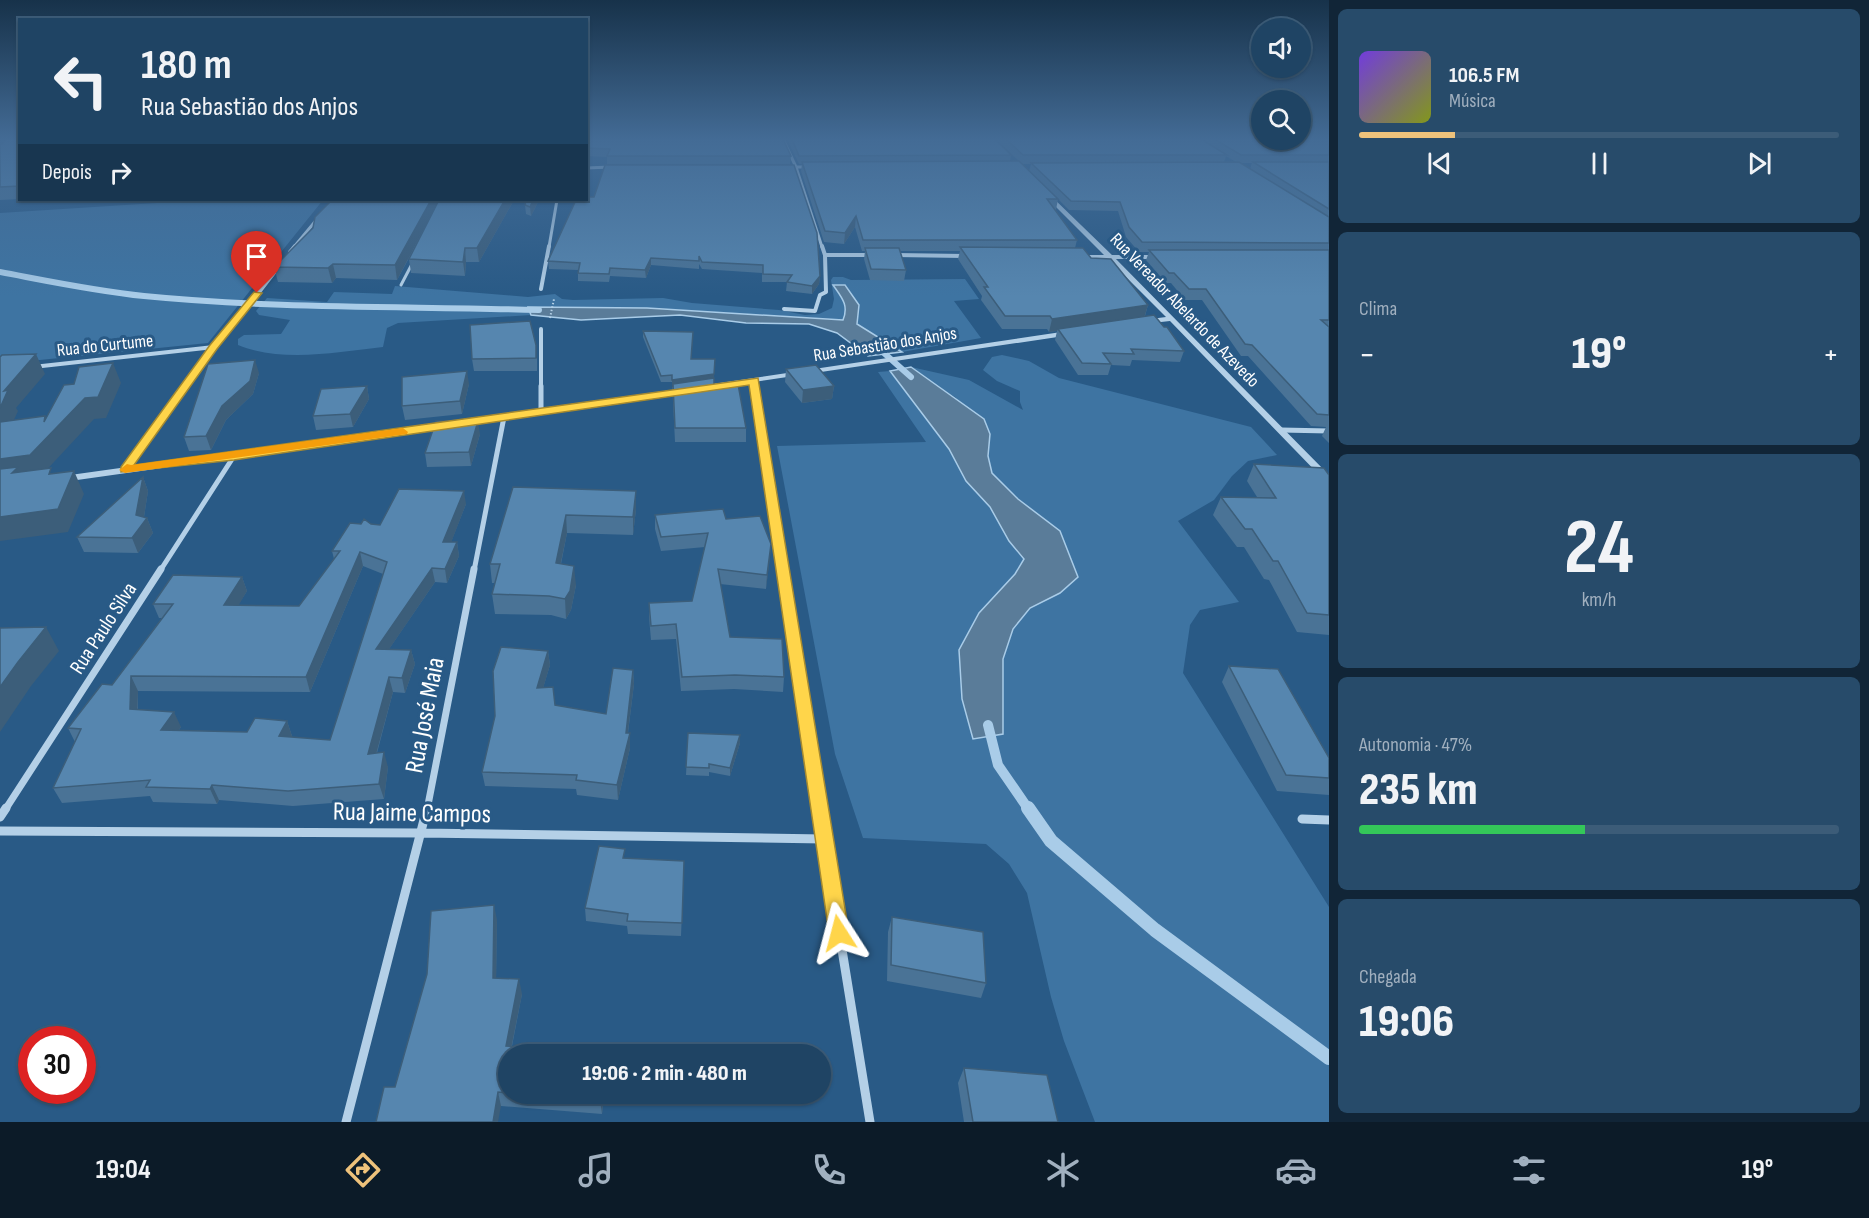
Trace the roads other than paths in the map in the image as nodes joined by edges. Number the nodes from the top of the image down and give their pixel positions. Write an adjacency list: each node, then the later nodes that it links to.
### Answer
1 (804, 191): 5 (street)
2 (1044, 192): 10 (street, Rua Vereador Abelardo de Azevedo)
3 (557, 201): 14 (street)
4 (319, 217): 20 (street)
5 (825, 255): 6 (street); 15 (street)
6 (873, 255)
7 (885, 255): 8 (street)
8 (968, 256)
9 (1076, 256): 10 (street)
10 (1111, 257): 11 (street); 16 (street, Rua Vereador Abelardo de Azevedo)
11 (1159, 257)
12 (412, 264): 13 (lane)
13 (401, 285)
14 (541, 289)
15 (784, 309)
16 (1170, 319): 17 (street); 27 (street, Rua Vereador Abelardo de Azevedo)
17 (1135, 324)
18 (541, 329): 25 (street)
19 (1076, 332): 22 (street, Rua Sebastião dos Anjos)
20 (214, 347): 21 (street, Rua do Curtume); 30 (street)
21 (24, 368)
22 (754, 381): 23 (street, Rua Sebastião dos Anjos); 38 (street)
23 (706, 387)
24 (695, 389): 25 (street)
25 (541, 411): 26 (street)
26 (504, 417): 29 (street); 37 (street, Rua José Maia)
27 (1281, 430): 28 (street); 32 (street, Rua Vereador Abelardo de Azevedo)
28 (1329, 431)
29 (234, 456): 30 (street); 33 (street, Rua Paulo Silva)
30 (125, 470): 31 (street)
31 (57, 480)
32 (1329, 480)
33 (0, 817)
34 (1302, 819): 35 (street)
35 (1329, 820)
36 (0, 831): 37 (street, Rua Jaime Campos)
37 (422, 833): 38 (street, Rua Jaime Campos); 39 (street, Rua José Maia)
38 (824, 839): 40 (street)
39 (346, 1122)
40 (870, 1122)

